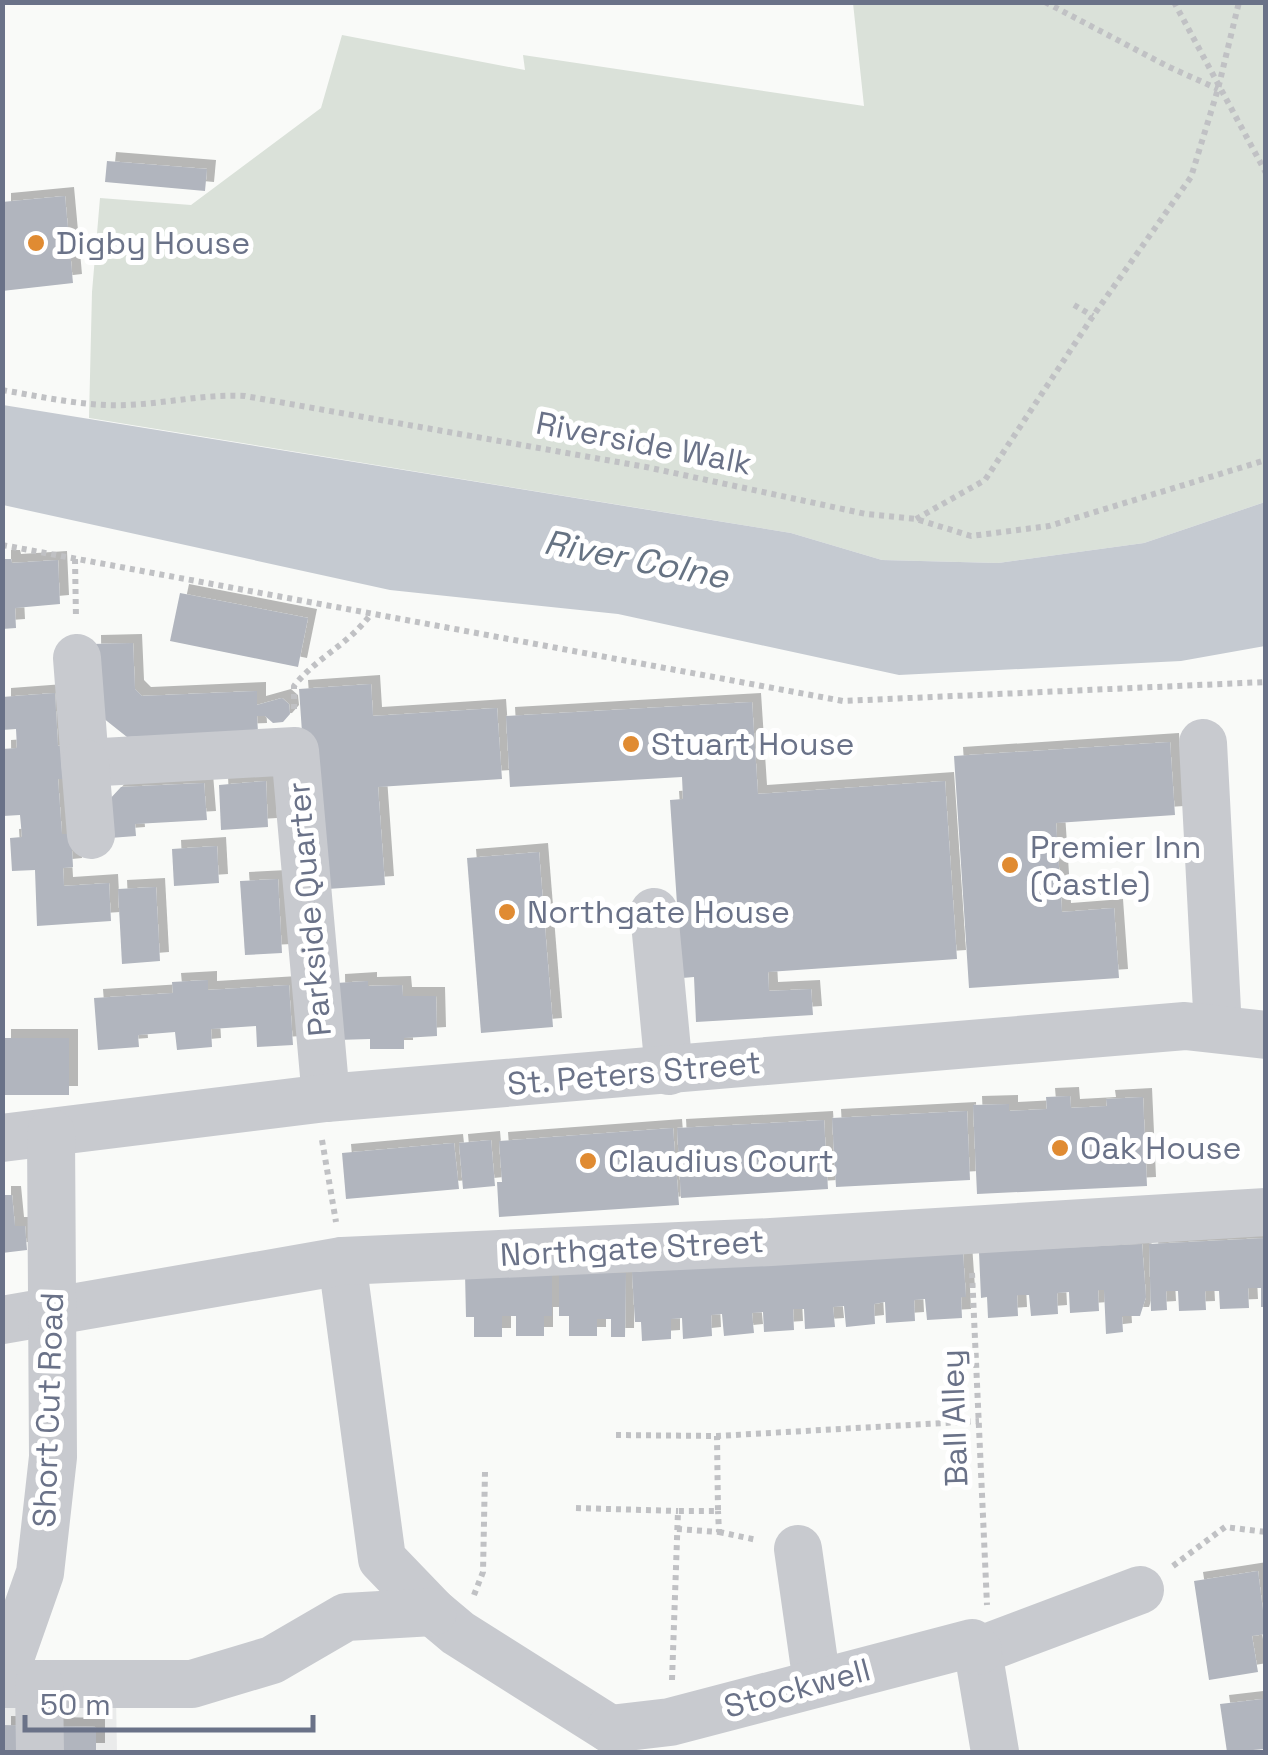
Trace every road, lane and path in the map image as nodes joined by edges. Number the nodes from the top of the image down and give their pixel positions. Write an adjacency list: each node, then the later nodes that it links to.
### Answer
1 (1045, 2): 4 (path)
2 (1174, 2): 4 (path)
3 (1238, 2): 4 (path)
4 (1218, 89): 5 (path); 7 (path)
5 (1266, 173)
6 (1074, 304): 7 (path)
7 (1093, 316): 10 (path)
8 (2, 390): 10 (path, Riverside Walk)
9 (1266, 460): 10 (path, Riverside Walk)
10 (916, 519)
11 (2, 545): 12 (path)
12 (75, 559): 13 (path); 14 (path)
13 (371, 614): 15 (path); 17 (path)
14 (76, 658): 18 (street)
15 (1266, 682)
16 (1203, 743): 21 (street)
17 (295, 751): 18 (street, Parkside Quarter); 24 (street, Parkside Quarter)
18 (85, 763): 19 (street)
19 (91, 835)
20 (654, 912): 23 (street)
21 (1218, 1030): 22 (street, St. Peters Street); 23 (street, St. Peters Street)
22 (1266, 1035)
23 (669, 1071): 24 (street, St. Peters Street)
24 (321, 1099): 25 (street, St. Peters Street); 29 (path)
25 (51, 1133): 26 (street, St. Peters Street); 30 (street, Short Cut Road)
26 (2, 1138)
27 (1266, 1212): 28 (street, Northgate Street)
28 (970, 1230): 29 (street, Northgate Street); 32 (path, Ball Alley)
29 (342, 1262): 30 (street, Northgate Street); 42 (street)
30 (52, 1312): 31 (street, Northgate Street); 48 (street, Short Cut Road)
31 (2, 1320)
32 (979, 1421): 34 (path); 44 (path, Ball Alley)
33 (616, 1435): 34 (path)
34 (717, 1436): 38 (path)
35 (485, 1472): 46 (path)
36 (576, 1508): 37 (path)
37 (678, 1511): 38 (path); 39 (path)
38 (718, 1511): 39 (path)
39 (677, 1529): 50 (path)
40 (1266, 1532): 43 (path)
41 (798, 1549): 49 (street)
42 (382, 1559): 45 (street); 46 (street)
43 (1140, 1590): 47 (street)
44 (988, 1604)
45 (346, 1617): 46 (street); 48 (street)
46 (446, 1622): 51 (street)
47 (978, 1651): 49 (street, Stockwell); 54 (street)
48 (16, 1683): 52 (street); 53 (street)
49 (817, 1683): 50 (street, Stockwell)
50 (670, 1722): 51 (street, Stockwell)
51 (610, 1741)
52 (20, 1752)
53 (40, 1752)
54 (995, 1752)

